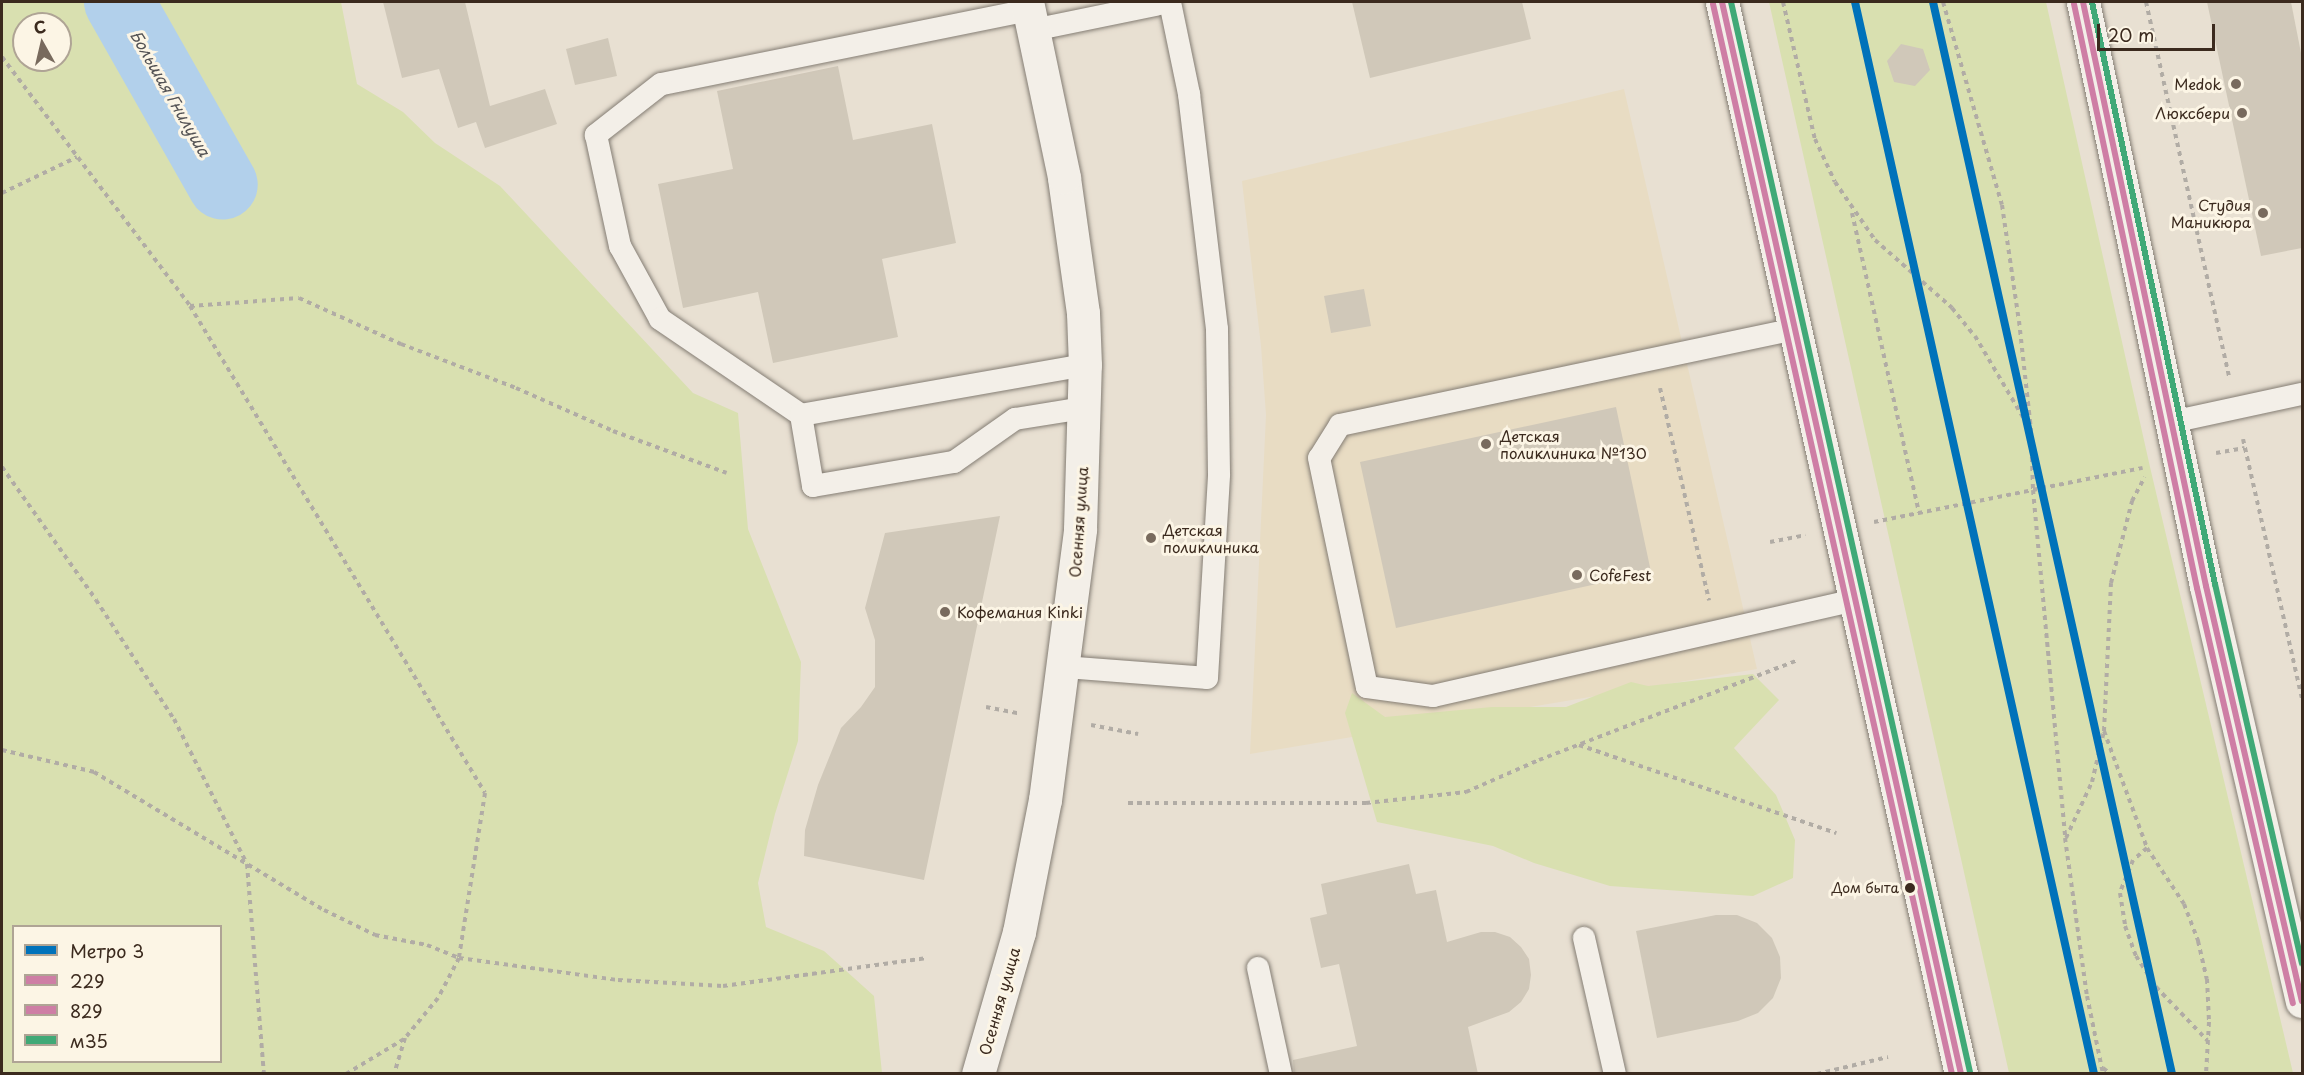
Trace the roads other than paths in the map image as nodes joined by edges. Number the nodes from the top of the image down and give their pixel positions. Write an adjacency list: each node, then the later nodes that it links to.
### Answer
1 (1170, 2): 4 (lane); 12 (lane)
2 (1722, 2): 5 (street)
3 (2083, 2): 10 (street)
4 (1030, 14): 6 (street, Осенняя улица); 9 (lane)
5 (1795, 329): 11 (street); 11 (lane)
6 (1085, 365): 8 (street, Осенняя улица); 9 (lane)
7 (2302, 394): 10 (lane)
8 (1084, 408): 9 (lane); 12 (street, Осенняя улица)
9 (801, 415)
10 (2172, 422): 15 (street)
11 (1855, 600): 19 (street)
12 (1064, 667): 16 (street, Осенняя улица)
13 (1584, 938): 18 (lane)
14 (1258, 968): 17 (lane)
15 (2302, 1001)
16 (978, 1074)
17 (1281, 1074)
18 (1615, 1074)
19 (1961, 1074)

